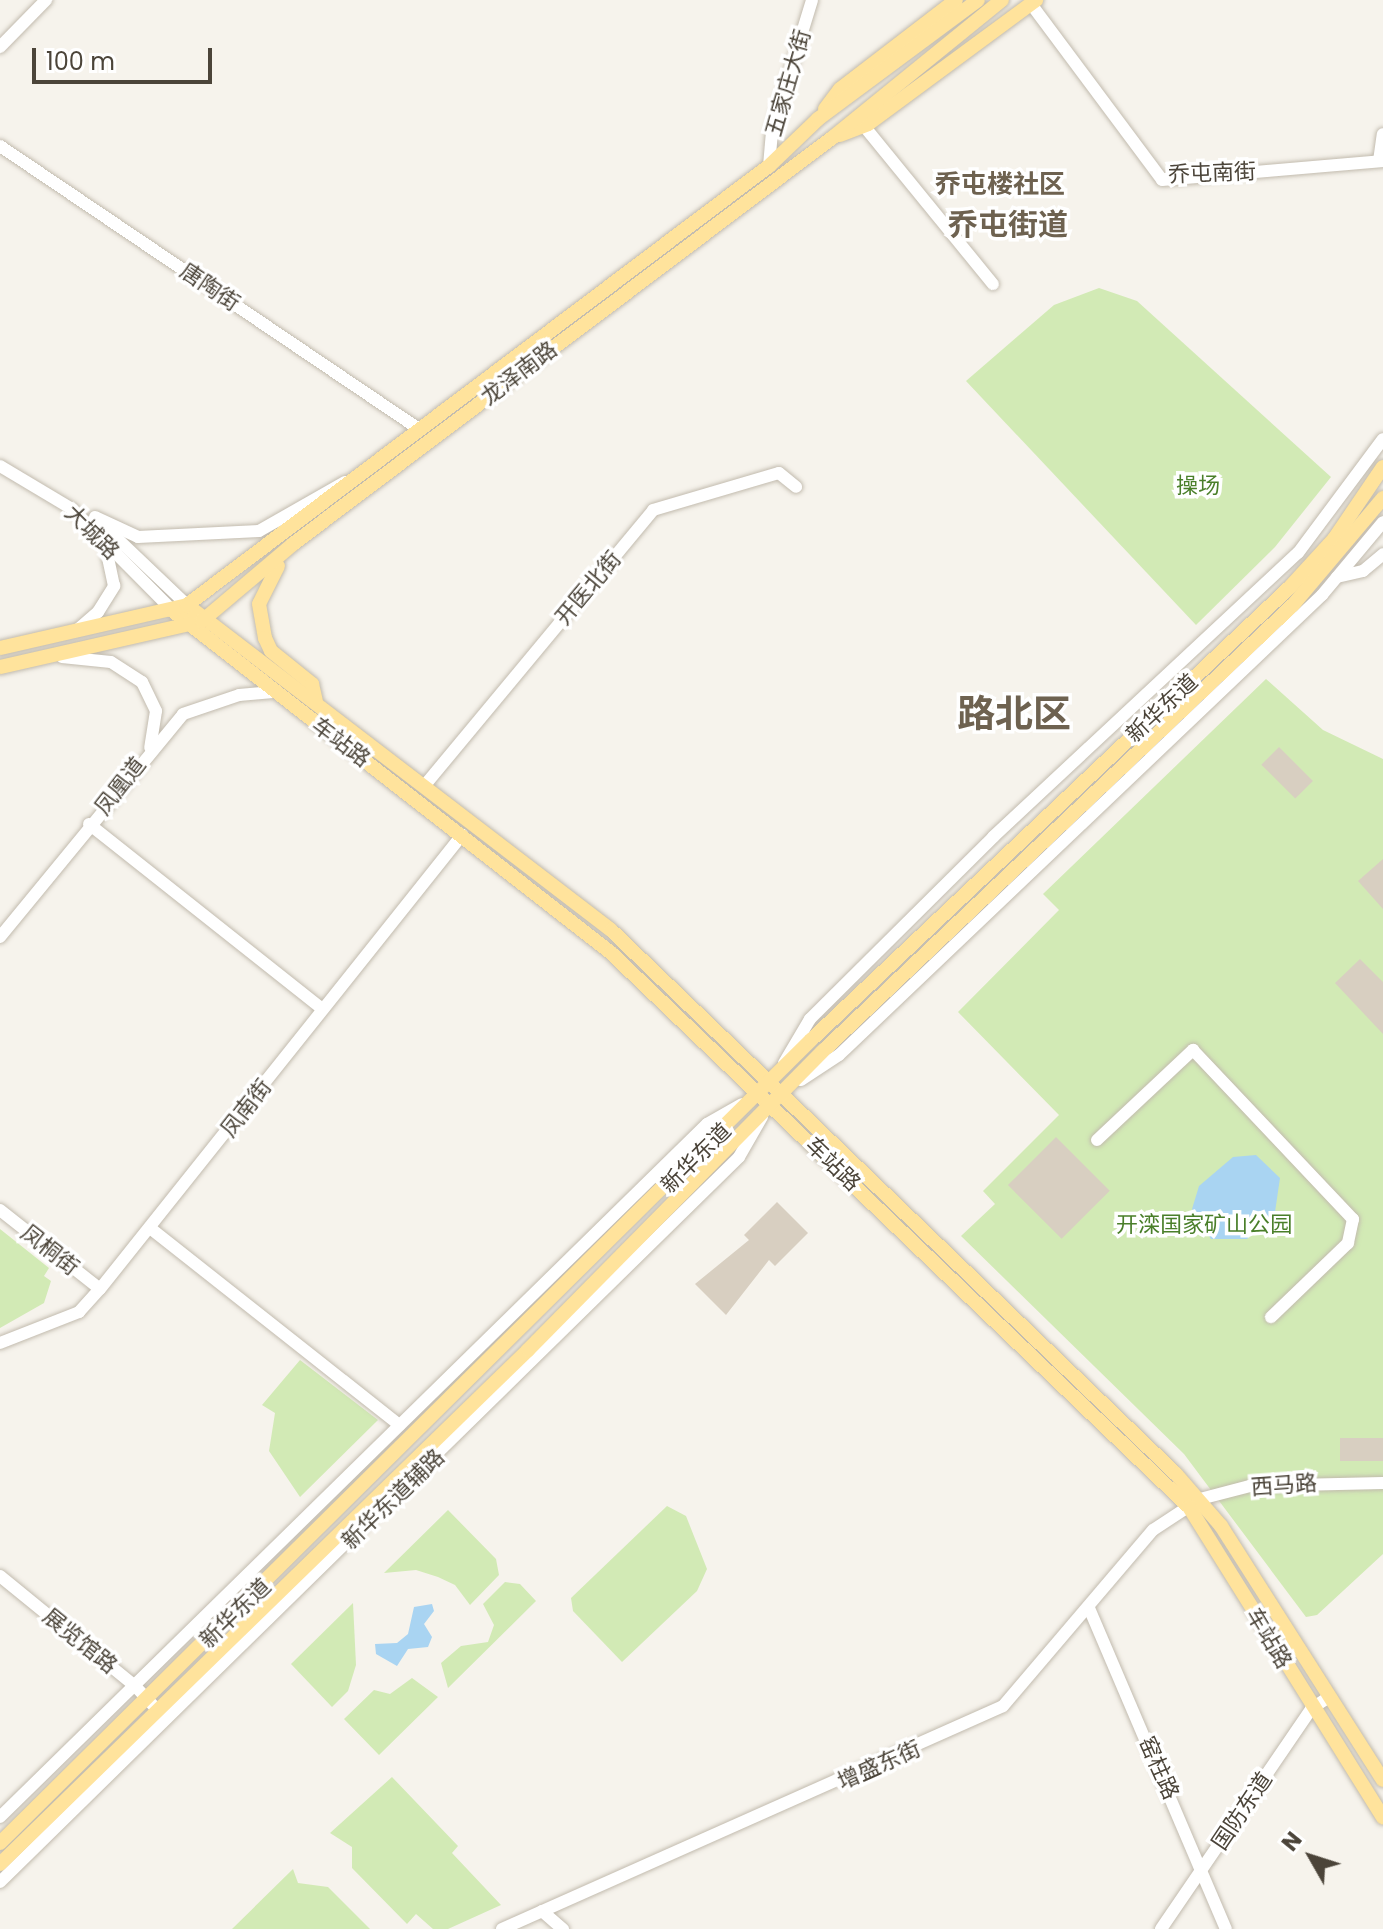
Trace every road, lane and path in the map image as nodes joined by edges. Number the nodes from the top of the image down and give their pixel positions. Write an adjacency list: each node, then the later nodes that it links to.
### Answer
1 (46, 0): 7 (street)
2 (956, 0): 8 (main road)
3 (978, 0): 8 (main road, 龙泽南路)
4 (1002, 0): 11 (main road, 龙泽南路)
5 (810, 1): 14 (street, 五家庄大街)
6 (1033, 2): 9 (main road); 13 (street, 乔屯南街)
7 (0, 47)
8 (818, 119): 14 (main road, 龙泽南路)
9 (864, 126): 11 (main road); 15 (street)
10 (1383, 134): 13 (street)
11 (832, 138): 27 (main road, 龙泽南路)
12 (0, 146): 16 (street, 唐陶街)
13 (1381, 161)
14 (769, 166): 16 (main road, 龙泽南路)
15 (993, 284)
16 (419, 429): 20 (main road, 龙泽南路)
17 (1383, 439): 45 (street)
18 (0, 466): 23 (street, 大城路)
19 (1383, 467): 45 (main road, 新华东道)
20 (354, 478): 24 (street); 31 (main road, 龙泽南路)
21 (796, 487): 40 (street, 开医北街)
22 (1383, 498): 29 (main road, 新华东道)
23 (72, 509): 24 (street); 25 (street, 大城路)
24 (95, 517): 31 (street)
25 (79, 521): 31 (street, 大城路); 33 (street)
26 (1383, 522): 30 (street)
27 (293, 544): 32 (main road, 龙泽南路); 38 (main road)
28 (1383, 554): 30 (street)
29 (1321, 577): 30 (street); 45 (main road, 新华东道)
30 (1339, 577): 45 (street)
31 (180, 609): 32 (main road, 车站路); 33 (main road, 龙泽南路)
32 (196, 624): 35 (main road, 龙泽南路); 37 (main road, 车站路); 38 (main road, 车站路)
33 (69, 637): 34 (main road, 龙泽南路)
34 (0, 648)
35 (62, 657): 36 (main road, 龙泽南路); 39 (street)
36 (0, 667)
37 (276, 692): 39 (street, 凤凰道); 42 (main road, 车站路)
38 (316, 701): 40 (main road, 车站路)
39 (150, 748): 41 (street, 凤凰道)
40 (425, 785): 45 (main road, 车站路)
41 (89, 824): 43 (street, 凤凰道); 44 (street)
42 (462, 835): 44 (street, 凤南街); 46 (main road, 车站路)
43 (0, 937)
44 (322, 1009): 49 (street, 凤南街)
45 (777, 1087): 46 (main road, 新华东道); 55 (main road, 车站路)
46 (765, 1099): 53 (street); 55 (main road, 车站路); 60 (main road, 新华东道); 60 (street, 新华东道辅路)
47 (1097, 1140): 51 (street)
48 (0, 1210): 50 (street, 凤桐街)
49 (150, 1228): 50 (street, 凤南街); 53 (street)
50 (100, 1289): 52 (street, 凤南街)
51 (1271, 1317)
52 (0, 1343)
53 (399, 1425): 58 (street)
54 (1383, 1483): 55 (street, 西马路)
55 (1195, 1503): 57 (street, 增盛东街); 59 (main road, 车站路); 61 (main road, 车站路)
56 (0, 1576): 58 (street, 展览馆路)
57 (1089, 1608): 67 (street, 窑柱路); 69 (street, 增盛东街)
58 (135, 1686): 60 (street, 展览馆路); 63 (street)
59 (1329, 1697): 61 (street, 国防东道); 62 (main road, 车站路)
60 (157, 1709): 65 (main road, 新华东道); 66 (main road, 新华东道); 68 (street, 新华东道辅路)
61 (1311, 1709): 64 (main road, 车站路); 67 (street, 国防东道)
62 (1383, 1780)
63 (0, 1817)
64 (1383, 1817)
65 (0, 1843)
66 (0, 1864)
67 (1202, 1870): 72 (street, 国防东道); 73 (street, 窑柱路)
68 (0, 1882)
69 (542, 1911): 70 (street, 增盛东街); 71 (street)
70 (502, 1929)
71 (563, 1929)
72 (1161, 1929)
73 (1226, 1929)

